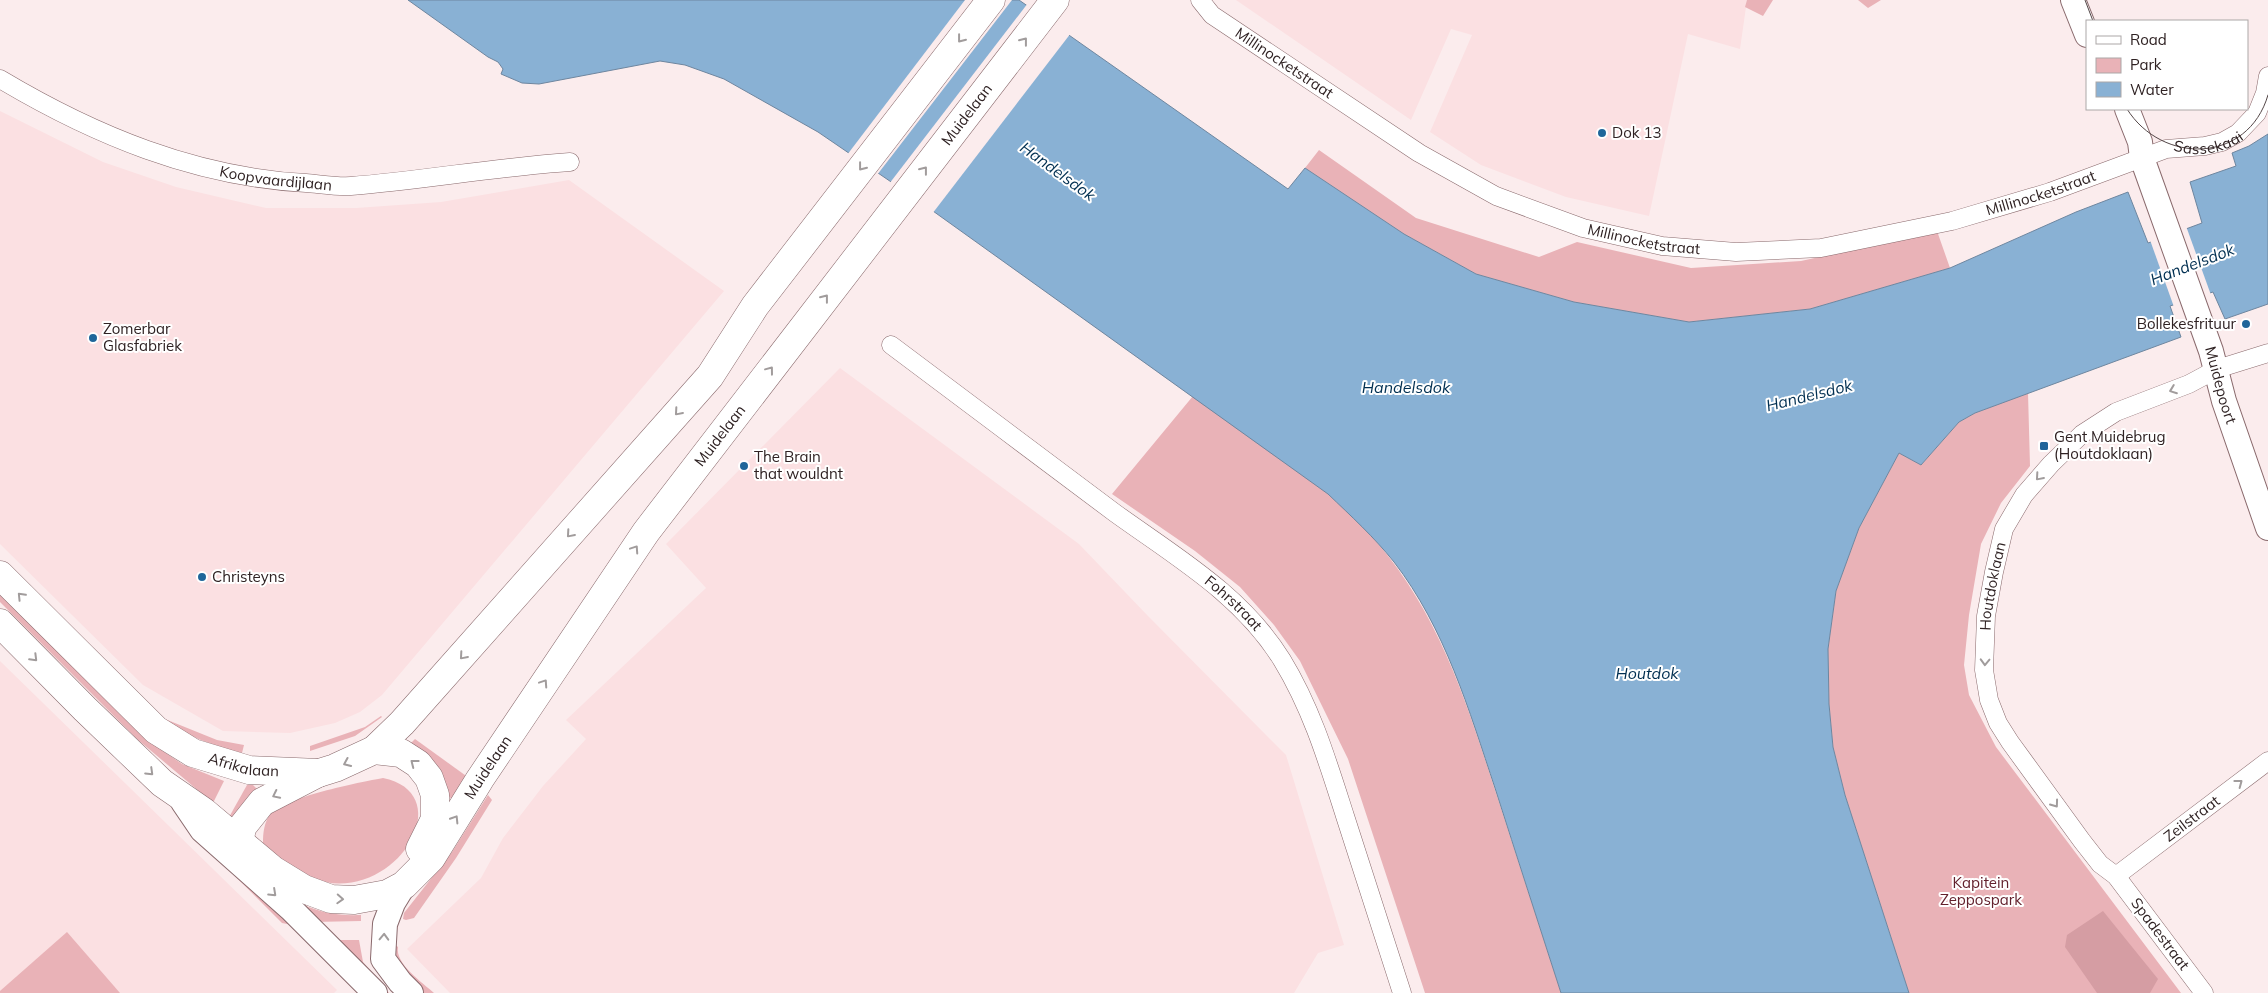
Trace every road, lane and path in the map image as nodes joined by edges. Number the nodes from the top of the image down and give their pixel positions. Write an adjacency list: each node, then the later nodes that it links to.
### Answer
1 (991, 0): 20 (main road, one-way to 20)
2 (1055, 0): 25 (main road, Muidelaan, one-way to 2)
3 (1200, 0): 13 (street, Millinocketstraat)
4 (2073, 0): 7 (street)
5 (2085, 0): 6 (street)
6 (2093, 20)
7 (2086, 32)
8 (2268, 76): 13 (street, Sassekaai)
9 (0, 79): 12 (street, Koopvaardijlaan)
10 (2115, 110): 13 (street)
11 (2127, 110): 13 (street)
12 (570, 162)
13 (2144, 164): 16 (street, Muidepoort)
14 (891, 345): 28 (street, Fohrstraat)
15 (2268, 353): 16 (street, Houtdoklaan)
16 (2217, 369): 17 (street, Muidepoort); 24 (street, Houtdoklaan, one-way to 24)
17 (2268, 528)
18 (0, 575): 22 (main road, Afrikalaan, one-way to 18)
19 (0, 623): 23 (main road, one-way to 23)
20 (374, 750): 22 (main road, Afrikalaan, one-way to 22); 25 (main road, one-way to 20)
21 (2268, 761): 24 (street, Zeilstraat, one-way to 21)
22 (319, 773): 23 (main road, one-way to 23)
23 (238, 851): 25 (main road, one-way to 25); 26 (street, one-way to 26)
24 (2116, 876): 29 (street, Spadestraat)
25 (404, 885): 27 (street, one-way to 25)
26 (375, 993)
27 (411, 993)
28 (1402, 993)
29 (2204, 993)

